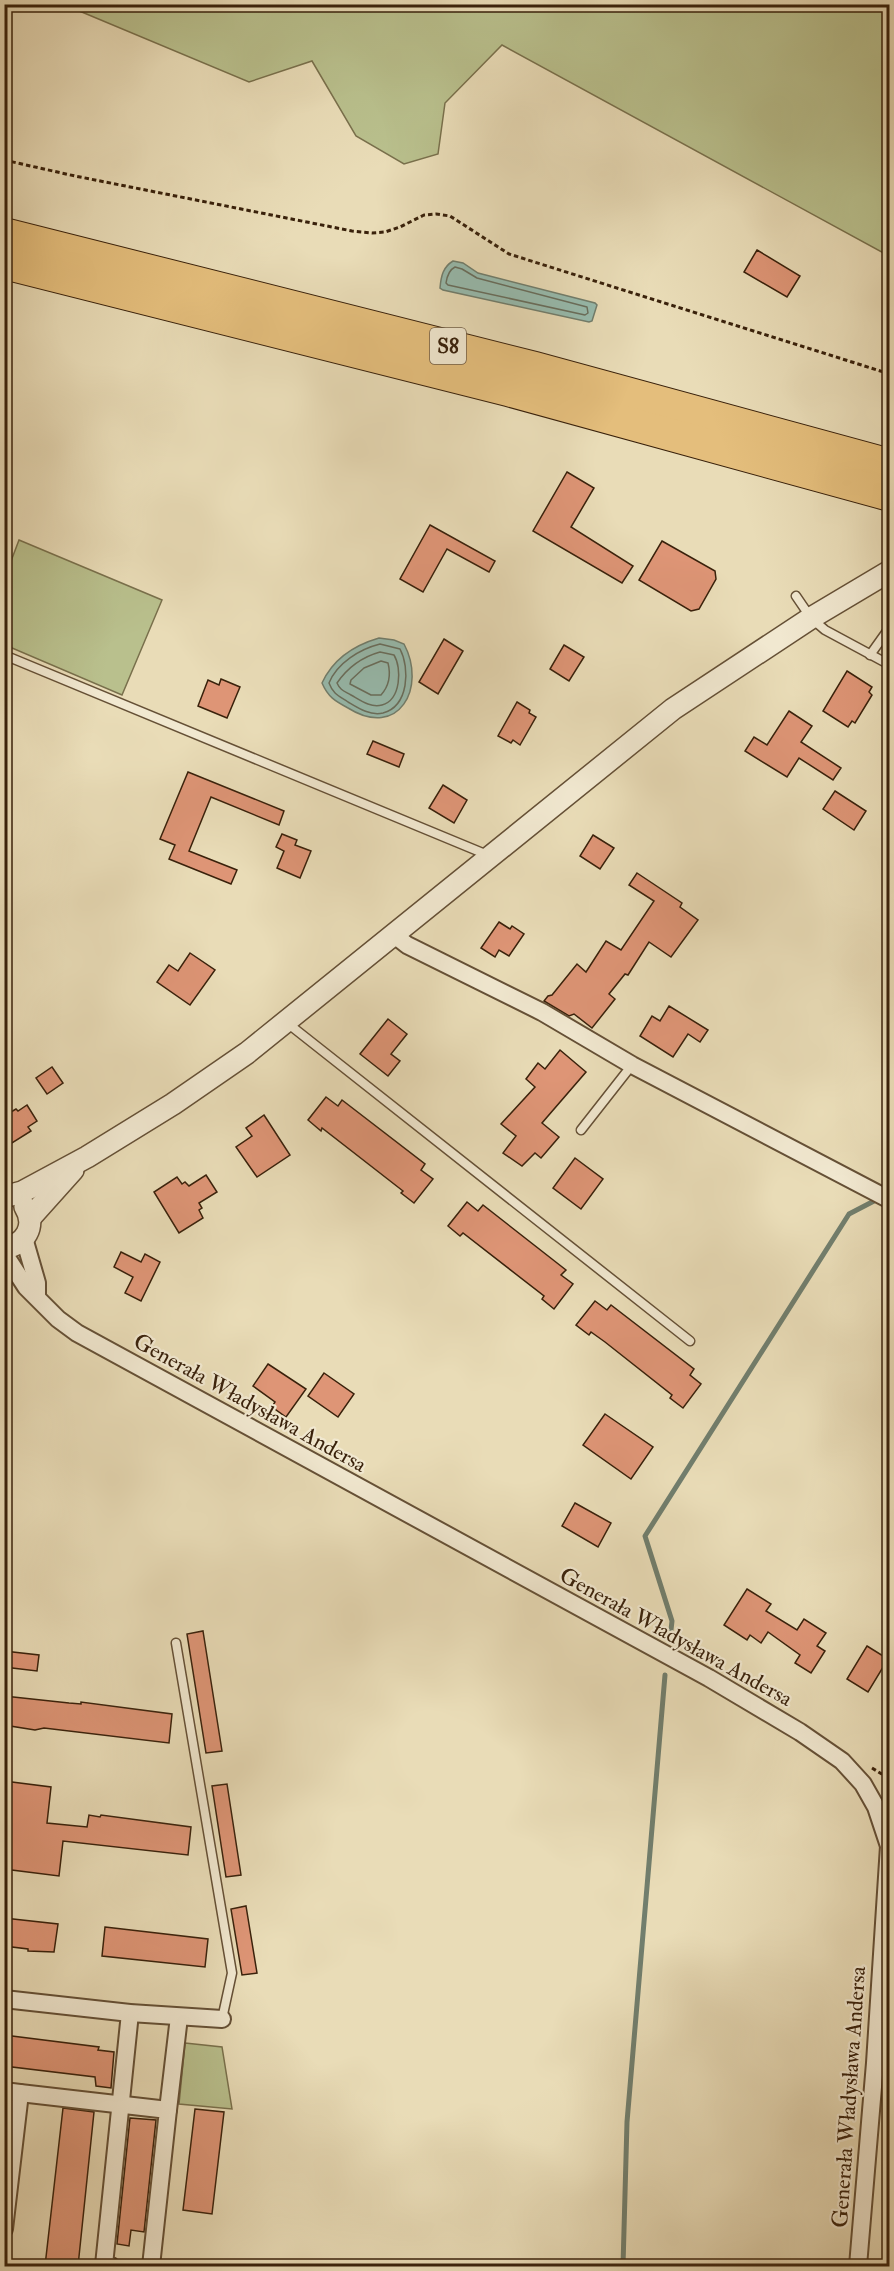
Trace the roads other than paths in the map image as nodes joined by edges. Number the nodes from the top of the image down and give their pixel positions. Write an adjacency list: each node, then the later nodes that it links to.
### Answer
1 (4, 234): 3 (highway, S8)
2 (4, 263): 3 (highway, S8)
3 (887, 484)
4 (890, 572): 6 (street)
5 (796, 596): 6 (lane)
6 (811, 618): 9 (lane); 11 (street)
7 (890, 627): 9 (lane)
8 (4, 655): 11 (lane)
9 (870, 655): 10 (lane)
10 (890, 665)
11 (491, 856): 12 (street)
12 (393, 934): 13 (street); 14 (street)
13 (286, 1022): 16 (street); 23 (lane)
14 (632, 1065): 15 (lane); 18 (street)
15 (581, 1130)
16 (87, 1157): 17 (street); 19 (street)
17 (6, 1196): 19 (street)
18 (890, 1200)
19 (27, 1228): 20 (street); 22 (street)
20 (4, 1248)
21 (4, 1253): 22 (street, Generała Władysława Andersa)
22 (37, 1296): 25 (street, Generała Władysława Andersa)
23 (690, 1341)
24 (176, 1643): 29 (lane)
25 (883, 1806): 37 (street, Generała Władysława Andersa)
26 (4, 2000): 27 (street)
27 (130, 2013): 28 (street); 31 (street)
28 (179, 2018): 29 (street); 32 (street)
29 (222, 2019)
30 (12, 2092): 31 (street); 33 (street)
31 (121, 2104): 32 (street); 35 (street)
32 (168, 2110): 36 (street)
33 (9, 2160): 34 (street)
34 (4, 2229)
35 (111, 2266)
36 (152, 2266)
37 (858, 2266)

